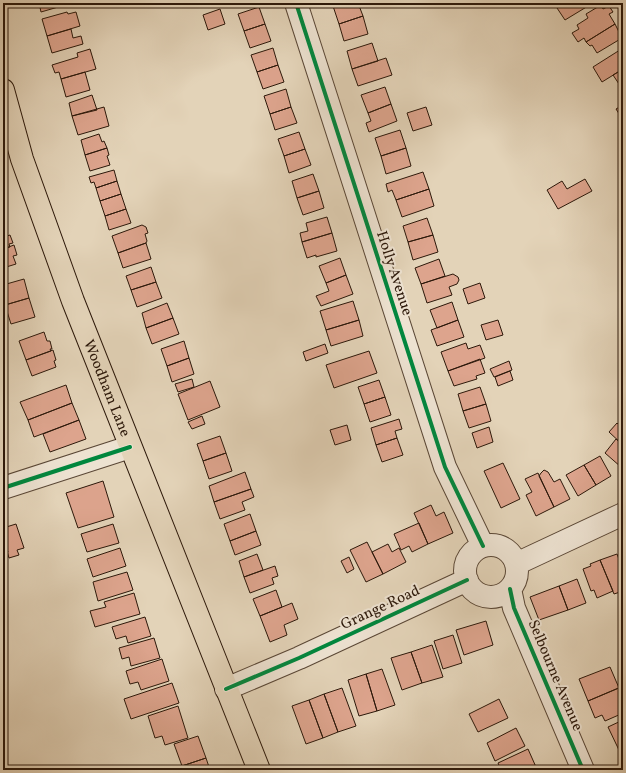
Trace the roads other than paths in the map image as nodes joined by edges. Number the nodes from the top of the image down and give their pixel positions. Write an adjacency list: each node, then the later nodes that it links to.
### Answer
1 (296, 3): 6 (street, Holly Avenue)
2 (3, 90): 3 (main road, Woodham Lane)
3 (130, 447): 4 (street); 10 (main road, Woodham Lane)
4 (3, 488)
5 (623, 514): 7 (street)
6 (483, 546): 7 (street); 8 (street)
7 (516, 564): 9 (street)
8 (467, 580): 9 (street); 10 (street, Grange Road)
9 (510, 589): 12 (street, Selbourne Avenue)
10 (226, 689): 11 (main road, Woodham Lane)
11 (259, 770)
12 (583, 770)

